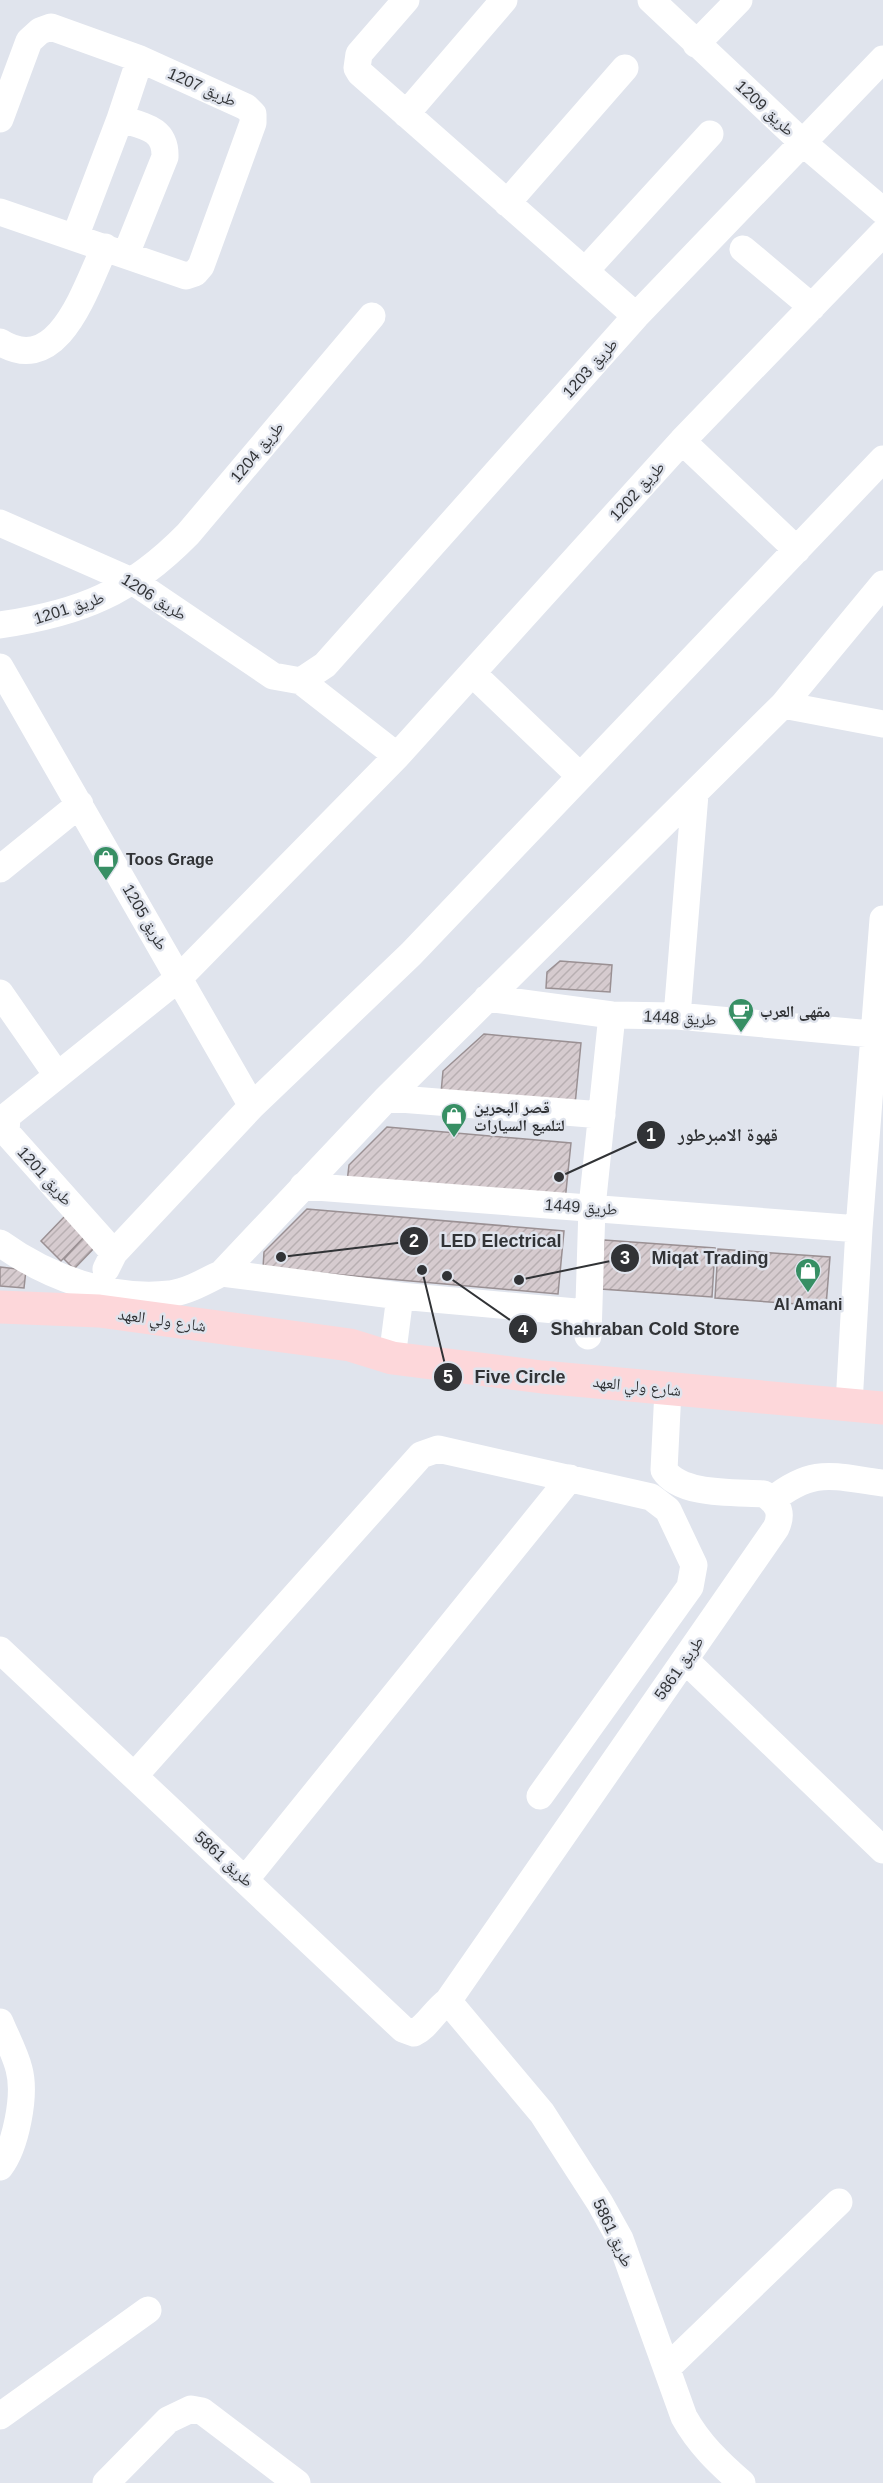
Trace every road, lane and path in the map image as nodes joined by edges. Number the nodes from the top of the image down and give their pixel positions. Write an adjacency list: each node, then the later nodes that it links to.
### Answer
1 (406, 0): 9 (street)
2 (504, 0): 9 (street)
3 (651, 0): 5 (street, طريق 1209)
4 (739, 0): 5 (street)
5 (696, 44): 13 (street, طريق 1209)
6 (140, 59): 10 (street); 11 (street); 20 (street, طريق 1207)
7 (883, 59): 13 (street, طريق 1203)
8 (625, 68): 14 (street)
9 (406, 114): 14 (street)
10 (0, 119)
11 (120, 119): 18 (street); 20 (street)
12 (710, 134): 21 (street)
13 (802, 142): 15 (street, طريق 1209); 24 (street, طريق 1203)
14 (507, 203): 21 (street)
15 (883, 211)
16 (0, 212): 18 (street, طريق 1207)
17 (883, 233): 22 (street, طريق 1202)
18 (75, 237): 20 (street, طريق 1207)
19 (743, 249): 22 (street)
20 (116, 250): 25 (street)
21 (585, 271): 24 (street)
22 (812, 307): 26 (street, طريق 1202)
23 (372, 316): 30 (street, طريق 1204)
24 (636, 316): 35 (street, طريق 1203)
25 (0, 342)
26 (682, 441): 29 (street); 34 (street, طريق 1202)
27 (883, 459): 29 (street)
28 (0, 523): 30 (street, طريق 1206)
29 (796, 550): 39 (street)
30 (134, 582): 32 (street, طريق 1201); 35 (street, طريق 1206)
31 (883, 584): 36 (street)
32 (0, 625)
33 (0, 667): 41 (street, طريق 1205)
34 (472, 673): 38 (street, طريق 1202); 39 (street)
35 (301, 681): 38 (street)
36 (783, 705): 37 (street); 40 (street)
37 (883, 724)
38 (397, 756): 44 (street, طريق 1202)
39 (580, 776): 52 (street)
40 (695, 794): 46 (street); 48 (street)
41 (80, 804): 42 (street); 44 (street, طريق 1205)
42 (0, 869)
43 (883, 919): 49 (street)
44 (179, 978): 50 (street, طريق 1201); 52 (street, طريق 1205)
45 (0, 993): 50 (street)
46 (487, 998): 47 (street, طريق 1448); 51 (street)
47 (612, 1015): 48 (street, طريق 1448); 53 (street)
48 (677, 1016): 49 (street, طريق 1448)
49 (878, 1034): 56 (street)
50 (57, 1075): 58 (street, طريق 1201)
51 (387, 1098): 53 (street); 54 (street)
52 (252, 1106): 58 (street)
53 (602, 1115): 55 (street)
54 (303, 1186): 55 (street, طريق 1449); 60 (street)
55 (591, 1207): 56 (street, طريق 1449); 61 (street)
56 (859, 1228): 67 (street)
57 (0, 1244): 59 (street)
58 (114, 1253): 62 (street)
59 (11, 1258): 62 (street)
60 (222, 1273): 61 (street); 62 (street)
61 (400, 1296): 65 (street)
62 (100, 1300): 63 (main road, شارع ولي العهد); 65 (main road, شارع ولي العهد)
63 (0, 1307)
64 (0, 1320): 65 (main road, شارع ولي العهد)
65 (392, 1358): 66 (main road, شارع ولي العهد)
66 (668, 1390): 67 (main road, شارع ولي العهد); 71 (street)
67 (849, 1404): 68 (main road, شارع ولي العهد)
68 (883, 1408)
69 (570, 1478): 74 (street); 75 (street); 77 (street)
70 (883, 1483): 71 (street)
71 (776, 1504): 73 (street, طريق 5861)
72 (0, 1650): 74 (street, طريق 5861)
73 (685, 1660): 76 (street); 78 (street, طريق 5861)
74 (135, 1775): 77 (street, طريق 5861)
75 (540, 1796)
76 (883, 1850)
77 (245, 1880): 78 (street, طريق 5861)
78 (447, 2001): 83 (street, طريق 5861)
79 (0, 2022): 80 (street)
80 (0, 2167)
81 (839, 2202): 83 (street)
82 (148, 2310): 84 (street)
83 (667, 2368): 87 (street, طريق 5861)
84 (0, 2416)
85 (106, 2483): 86 (street)
86 (297, 2483)
87 (742, 2483)

